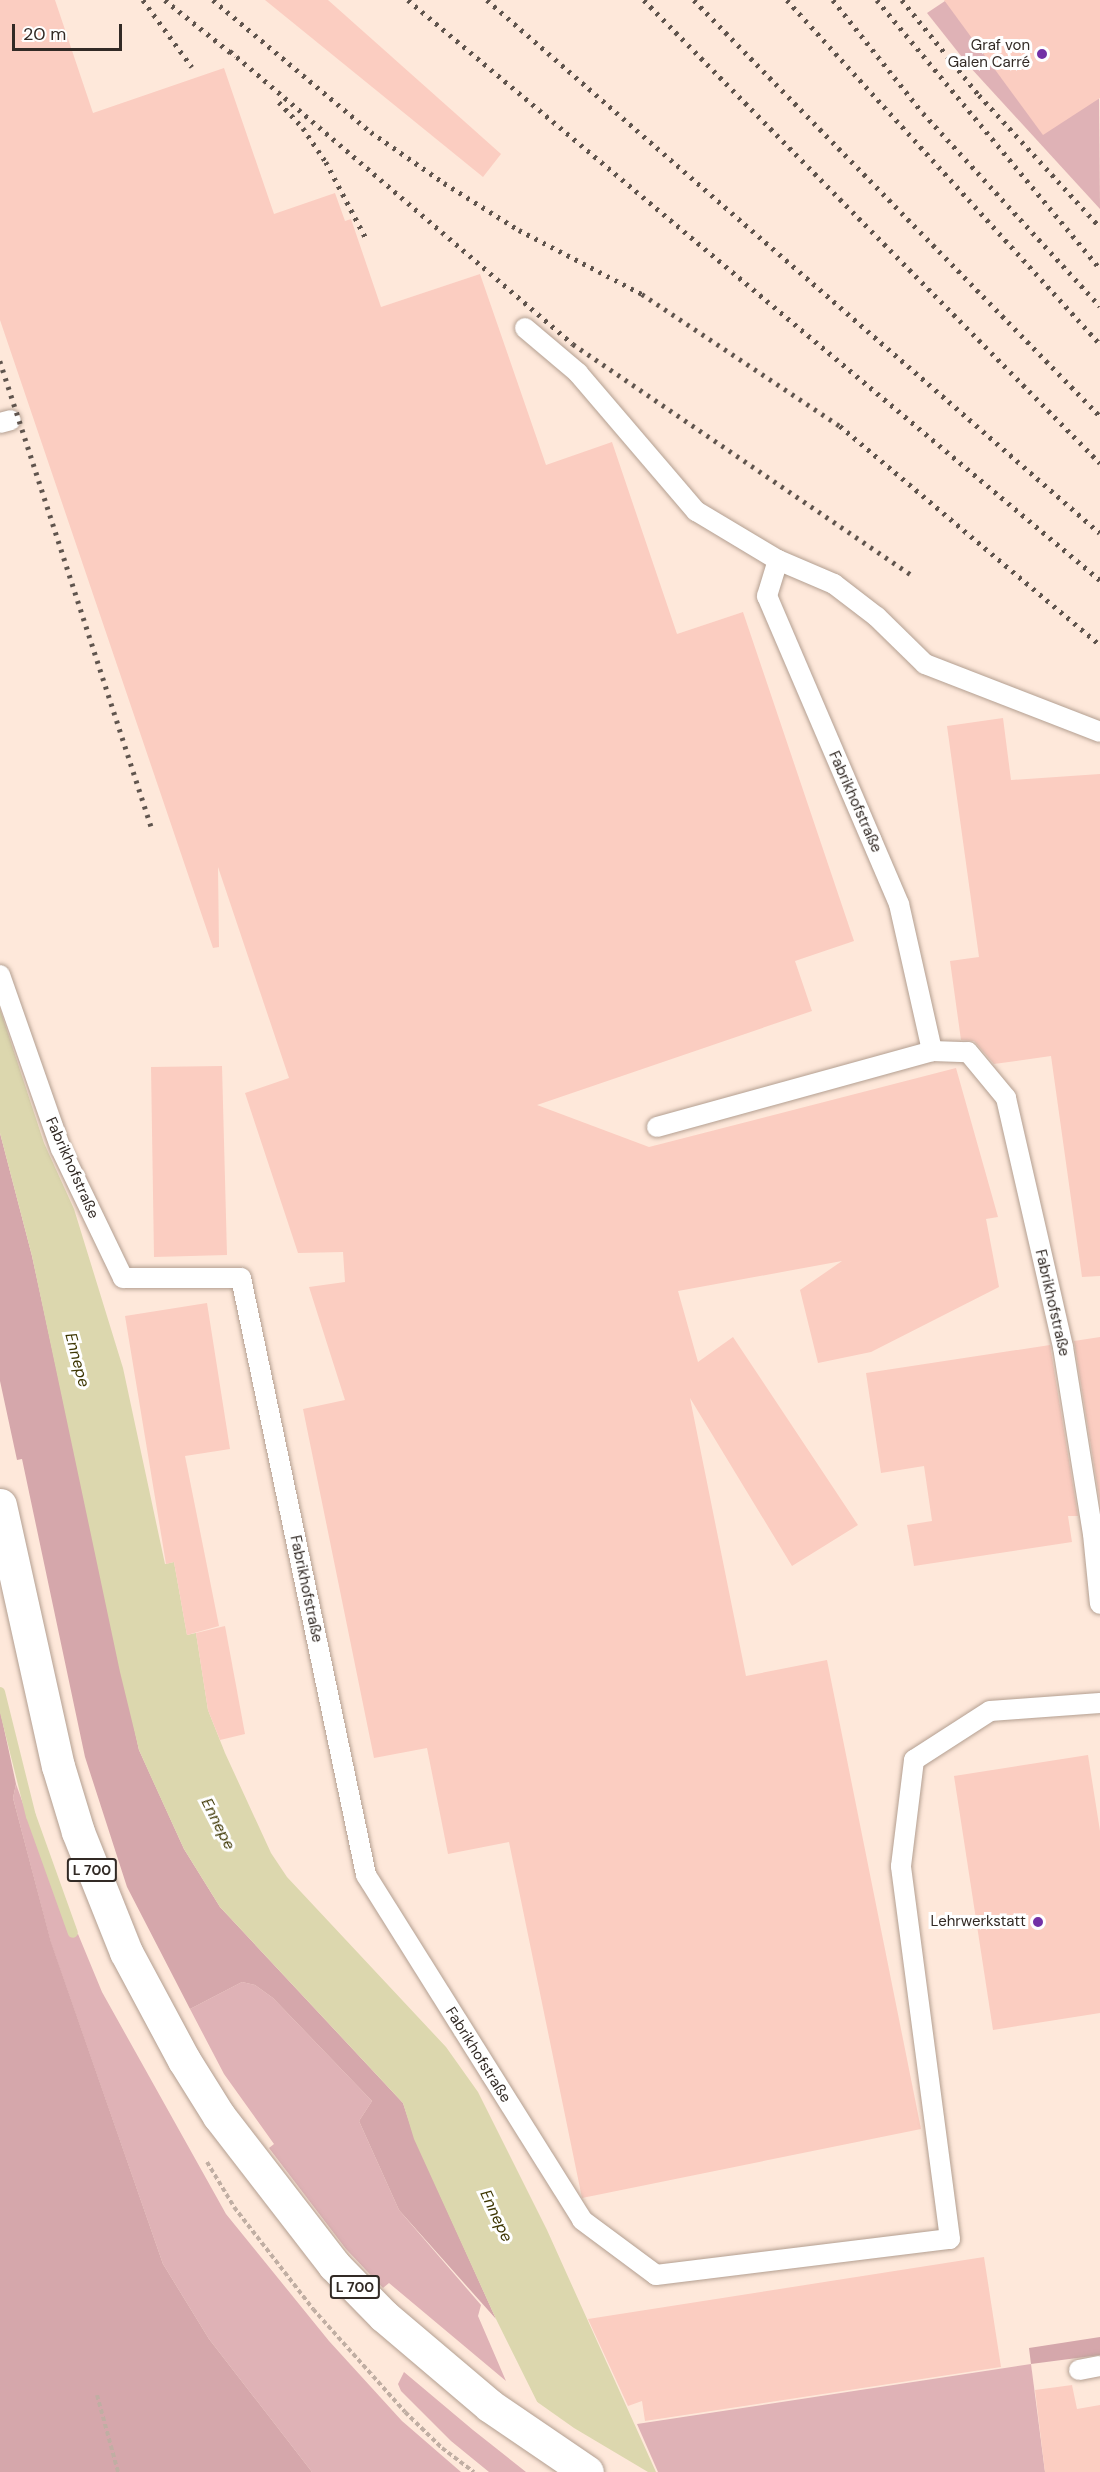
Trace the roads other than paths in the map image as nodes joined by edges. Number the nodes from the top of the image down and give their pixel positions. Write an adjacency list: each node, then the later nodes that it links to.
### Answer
1 (525, 328): 2 (lane)
2 (778, 560): 3 (lane); 5 (lane, Fabrikhofstraße)
3 (1100, 732)
4 (0, 975): 9 (lane, Fabrikhofstraße)
5 (932, 1051): 6 (lane, Fabrikhofstraße); 8 (lane, Fabrikhofstraße)
6 (657, 1127)
7 (0, 1505): 12 (main road, L 700)
8 (1100, 1604)
9 (1100, 1703)
10 (1100, 2366): 11 (lane)
11 (1079, 2370)
12 (587, 2472)

